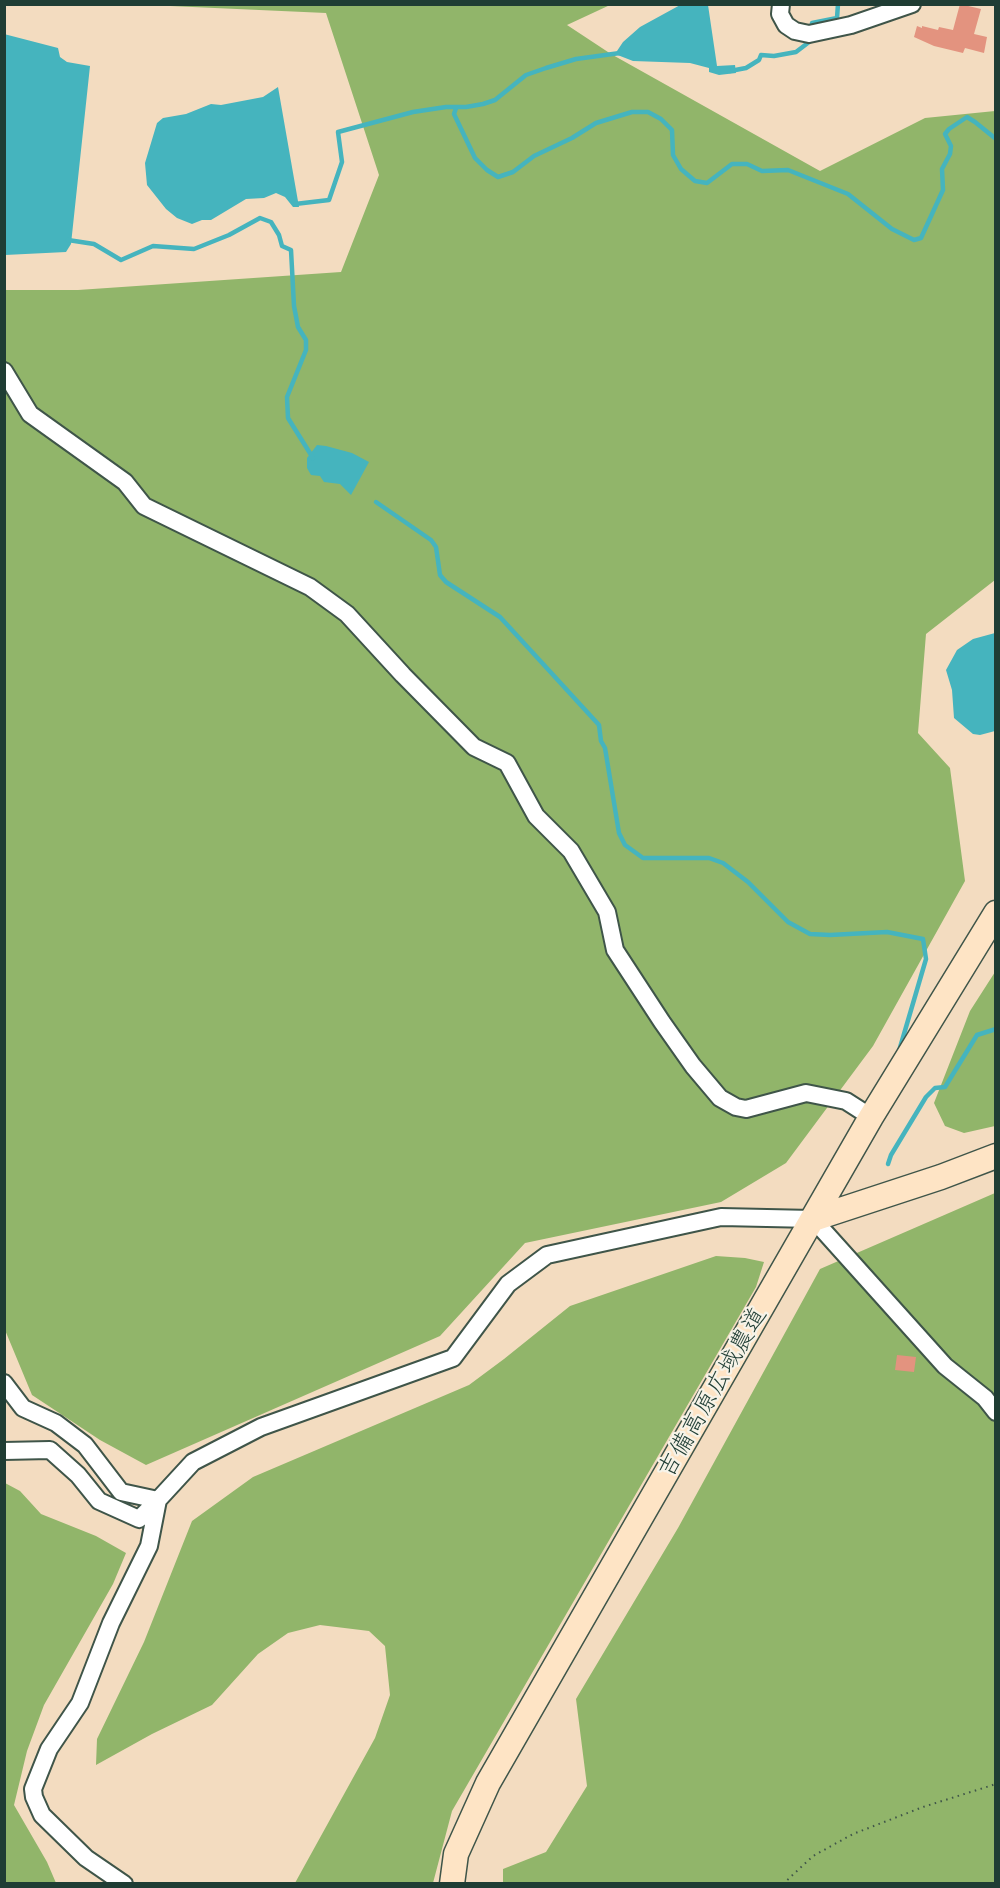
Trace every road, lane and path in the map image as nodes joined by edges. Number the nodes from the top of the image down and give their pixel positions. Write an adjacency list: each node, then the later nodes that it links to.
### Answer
1 (780, 4): 2 (street)
2 (912, 4)
3 (4, 371): 5 (street)
4 (996, 913): 5 (street, 吉備高原広域農道)
5 (871, 1118): 7 (street, 吉備高原広域農道)
6 (996, 1156): 7 (street)
7 (813, 1220): 9 (street); 11 (street); 14 (street, 吉備高原広域農道)
8 (4, 1383): 11 (street)
9 (996, 1412)
10 (4, 1451): 11 (street)
11 (158, 1500): 13 (street)
12 (996, 1784): 15 (path)
13 (124, 1884)
14 (452, 1884)
15 (783, 1884)

